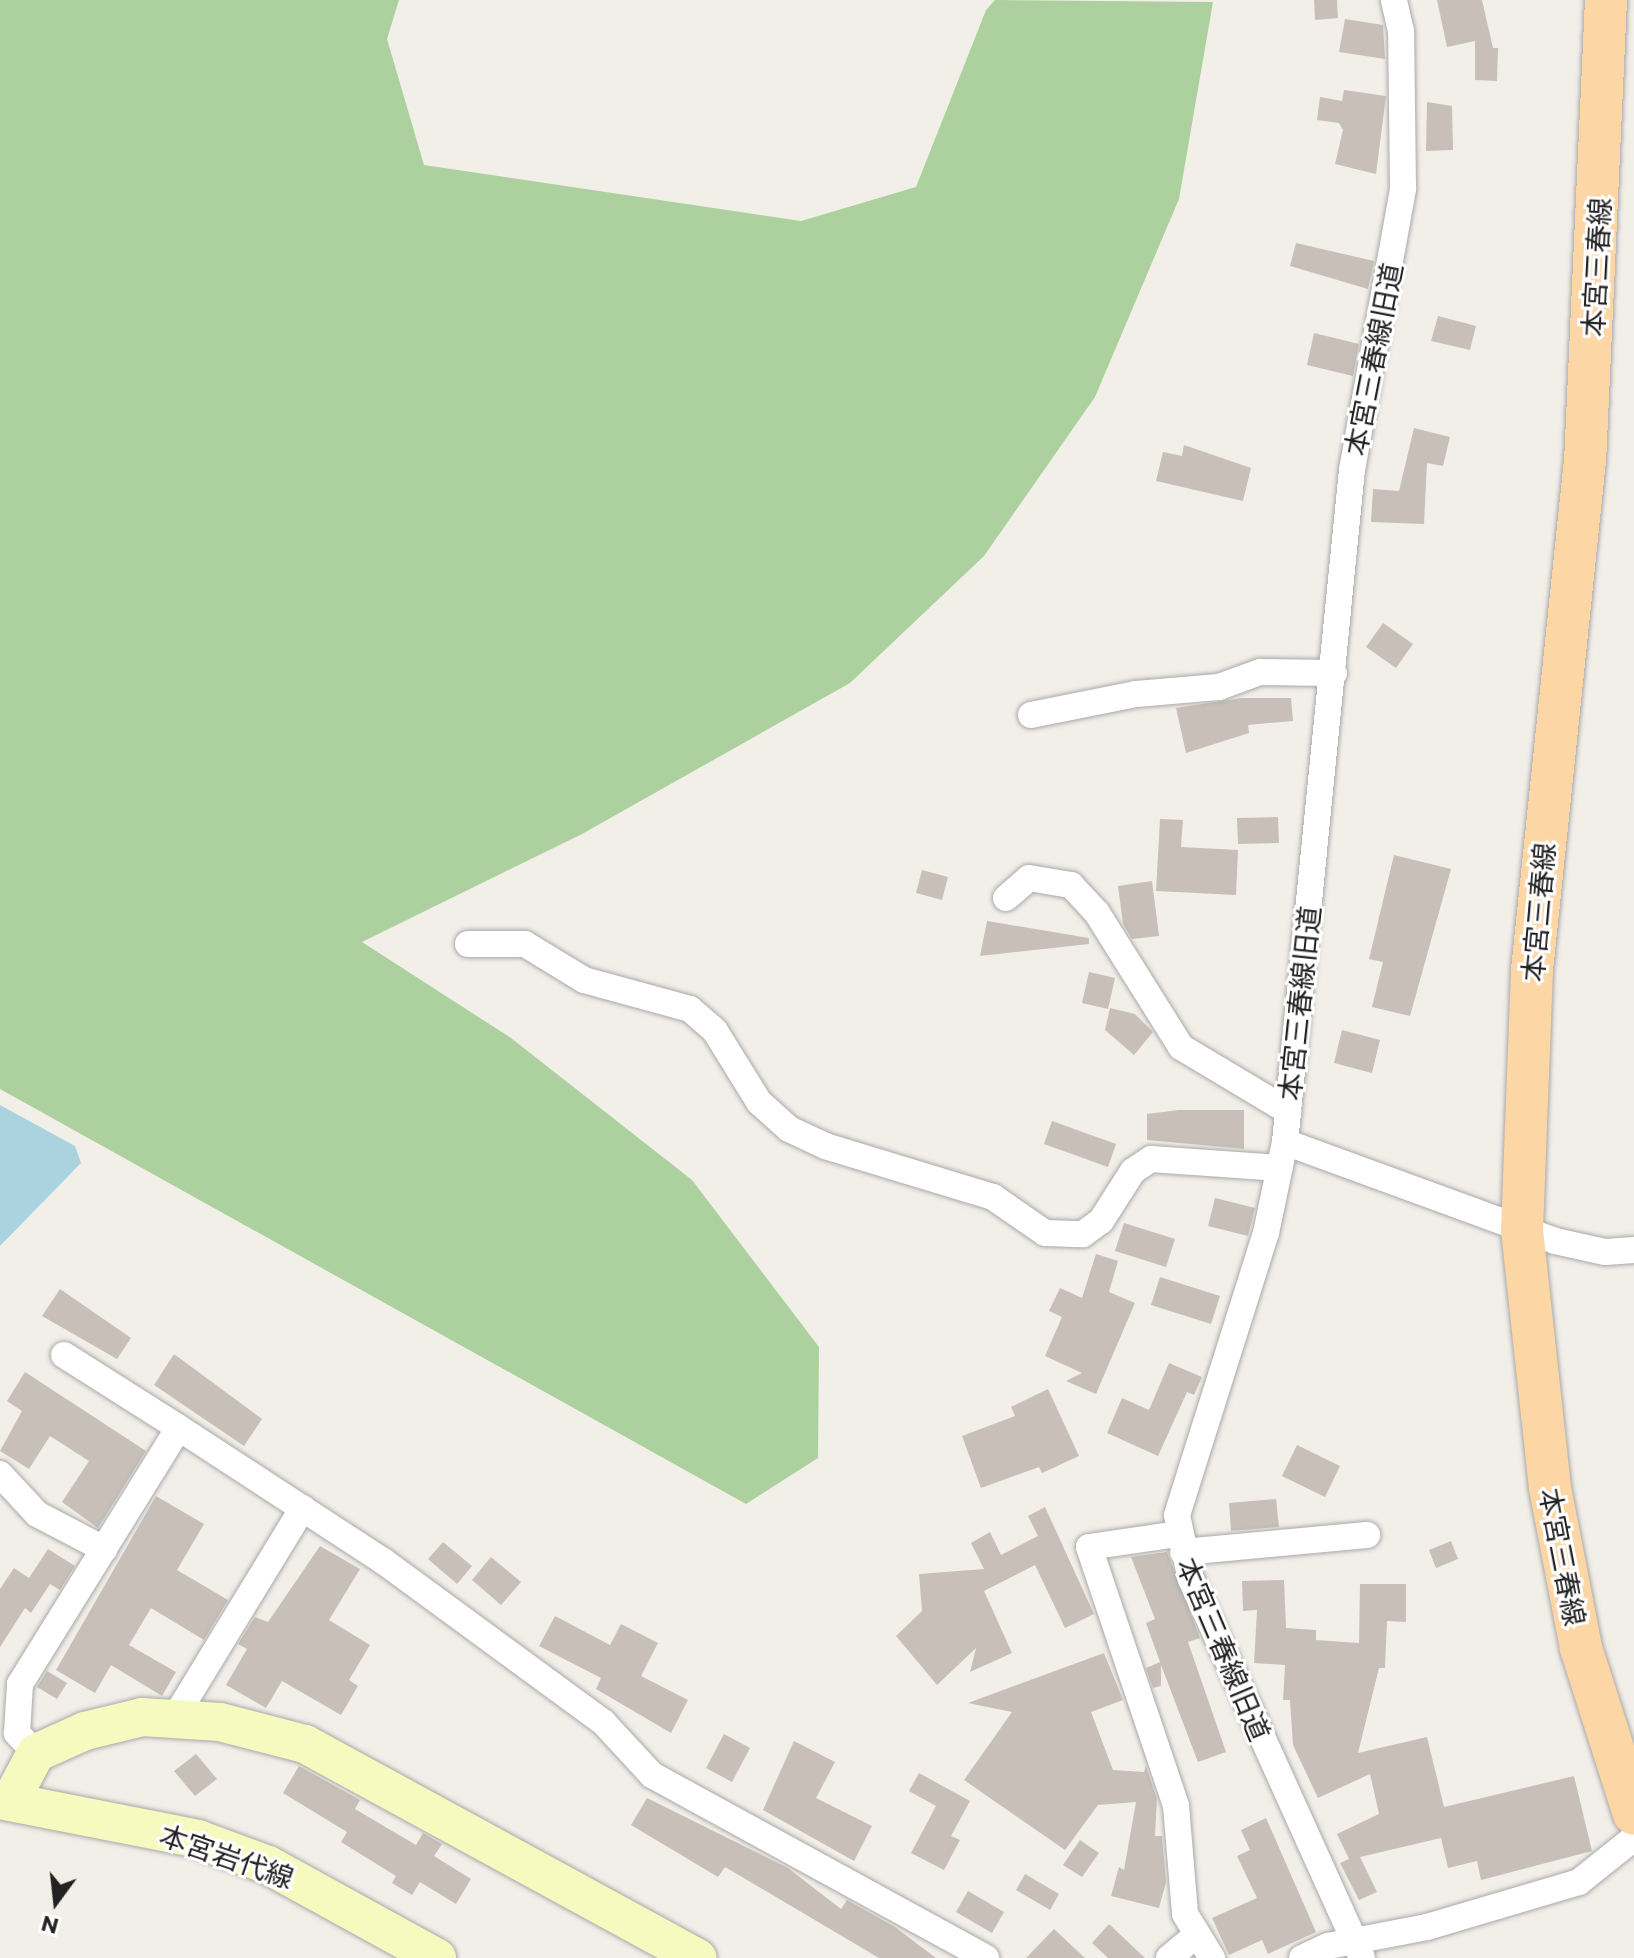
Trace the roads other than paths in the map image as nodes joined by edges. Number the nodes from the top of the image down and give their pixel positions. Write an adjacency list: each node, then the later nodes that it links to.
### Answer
1 (1394, 0): 3 (street, 本宮三春線旧道)
2 (1606, 0): 10 (main road, 本宮三春線)
3 (1334, 673): 4 (street); 7 (street, 本宮三春線旧道)
4 (1031, 715)
5 (1006, 898): 7 (street)
6 (468, 944): 9 (street)
7 (1288, 1111): 8 (street, 本宮三春線旧道)
8 (1285, 1142): 9 (street, 本宮三春線旧道); 10 (street)
9 (1280, 1168): 17 (street, 本宮三春線旧道)
10 (1522, 1230): 11 (street); 22 (main road, 本宮三春線)
11 (1634, 1250)
12 (64, 1355): 13 (street)
13 (179, 1428): 15 (street); 18 (street)
14 (0, 1474): 18 (street)
15 (303, 1508): 19 (street); 28 (street)
16 (1367, 1535): 17 (street)
17 (1180, 1543): 24 (street); 25 (street, 本宮三春線旧道)
18 (104, 1549): 20 (street)
19 (174, 1719): 20 (street); 27 (street)
20 (18, 1741): 21 (street)
21 (5, 1800): 26 (street, 本宮岩代線)
22 (1634, 1814)
23 (1634, 1838): 25 (street)
24 (1195, 1936): 29 (street); 30 (street)
25 (1358, 1949): 31 (street)
26 (437, 1958)
27 (698, 1958)
28 (986, 1958)
29 (1169, 1958)
30 (1212, 1958)
31 (1302, 1958)

